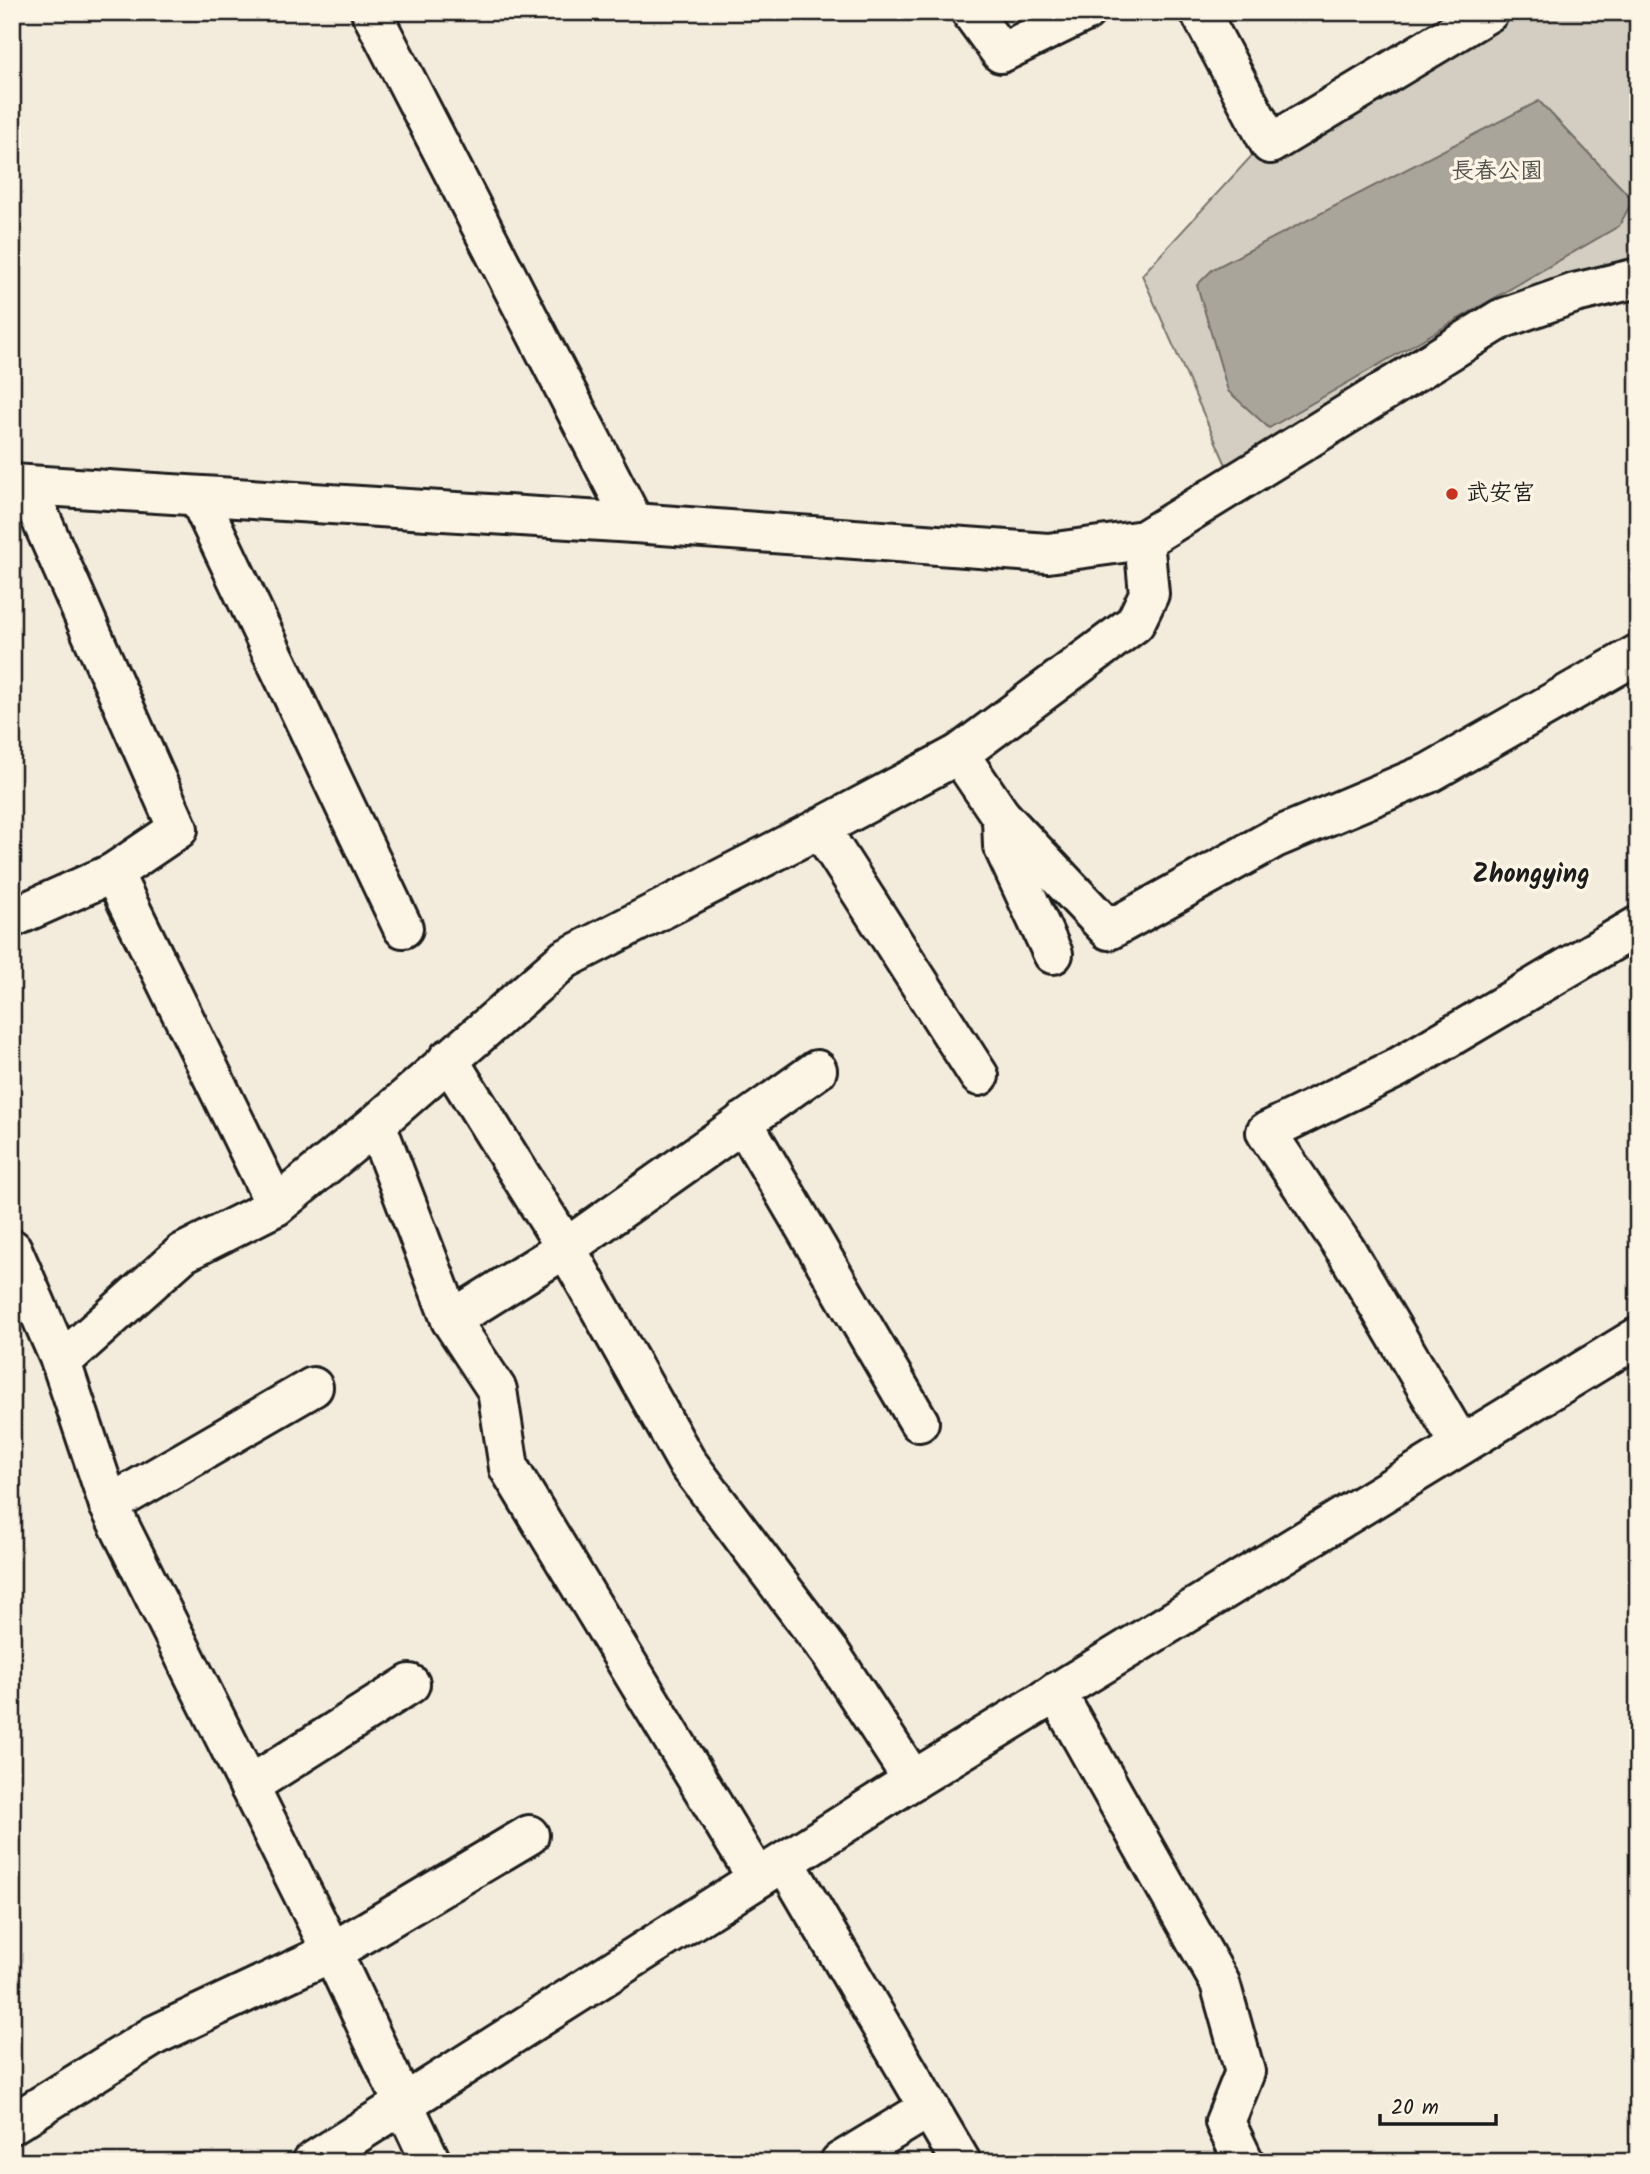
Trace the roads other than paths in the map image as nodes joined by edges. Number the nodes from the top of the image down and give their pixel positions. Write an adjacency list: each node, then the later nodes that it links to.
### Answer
1 (371, 12): 9 (street)
2 (971, 12): 3 (street)
3 (1085, 12)
4 (1200, 12): 5 (street)
5 (1489, 12)
6 (1638, 278): 10 (street)
7 (19, 485): 8 (street); 15 (street)
8 (198, 496): 9 (street); 18 (street)
9 (634, 523): 10 (street)
10 (1144, 540): 12 (street)
11 (1638, 654): 13 (street)
12 (959, 754): 13 (street); 14 (street)
13 (1002, 816): 19 (street)
14 (820, 828): 20 (street); 22 (street)
15 (113, 873): 16 (street); 25 (street)
16 (12, 918)
17 (1638, 926): 33 (street)
18 (403, 928)
19 (1053, 954)
20 (448, 1059): 24 (street); 26 (street)
21 (817, 1070): 23 (street)
22 (979, 1076)
23 (743, 1122): 26 (street); 32 (street)
24 (376, 1124): 25 (street); 28 (street)
25 (276, 1206): 30 (street)
26 (566, 1248): 28 (street); 37 (street)
27 (12, 1249): 30 (street)
28 (451, 1320): 40 (street)
29 (1638, 1337): 33 (street)
30 (61, 1362): 34 (street)
31 (313, 1387): 34 (street)
32 (919, 1422)
33 (1460, 1444): 36 (street)
34 (109, 1505): 38 (street)
35 (410, 1684): 38 (street)
36 (1056, 1692): 37 (street); 49 (street)
37 (913, 1780): 40 (street)
38 (249, 1786): 41 (street)
39 (529, 1835): 41 (street)
40 (771, 1870): 42 (street); 43 (street)
41 (332, 1952): 42 (street); 44 (street)
42 (404, 2105): 45 (street); 46 (street)
43 (929, 2108): 47 (street); 48 (street)
44 (12, 2124)
45 (312, 2162)
46 (431, 2162)
47 (840, 2162)
48 (961, 2162)
49 (1244, 2162)

